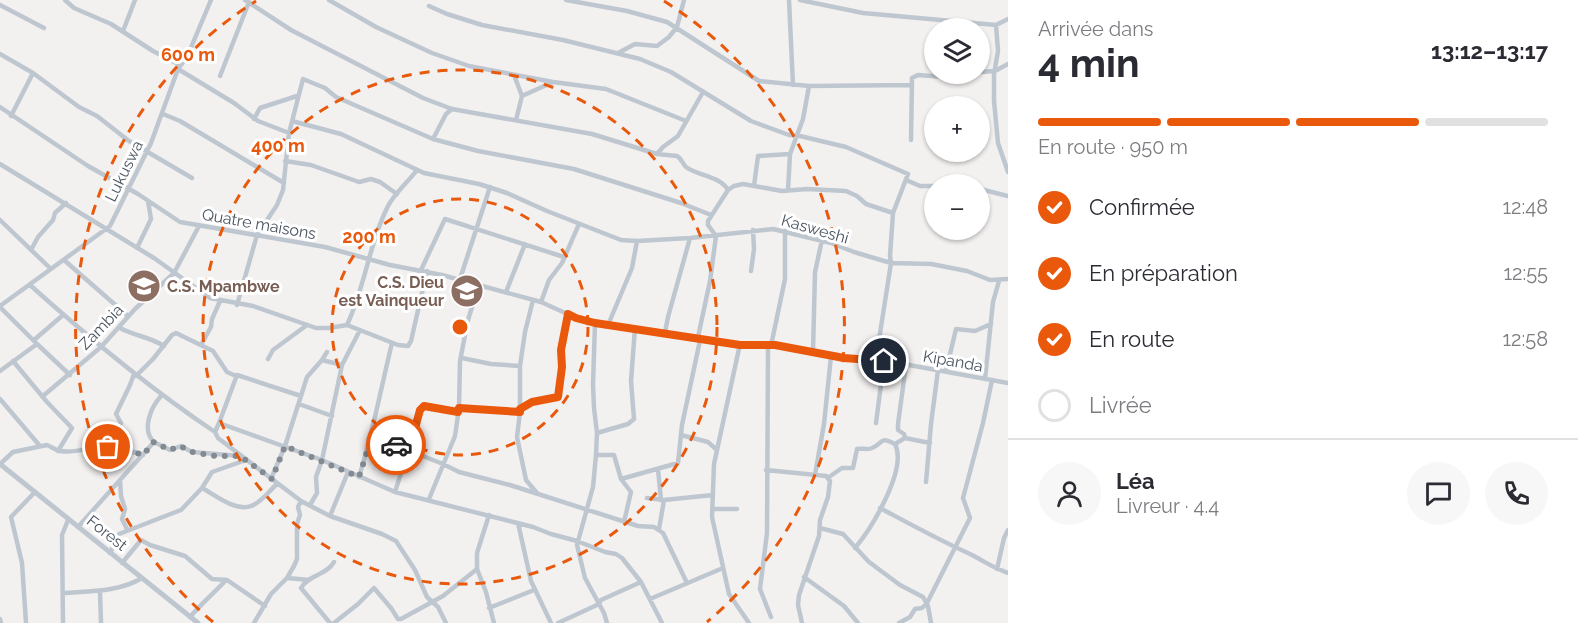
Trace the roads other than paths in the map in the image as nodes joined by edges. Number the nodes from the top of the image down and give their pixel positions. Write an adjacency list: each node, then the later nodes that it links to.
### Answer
1 (65, 0): 10 (street)
2 (135, 0): 17 (street)
3 (211, 0): 21 (street, Lukuswa)
4 (329, 0): 25 (street)
5 (566, 0): 15 (street)
6 (684, 0): 15 (street)
7 (789, 0): 29 (street)
8 (800, 0): 14 (street)
9 (247, 1): 26 (street); 36 (street)
10 (72, 2): 17 (street)
11 (0, 5): 16 (street)
12 (429, 6): 18 (street)
13 (1008, 19): 14 (street)
14 (996, 25): 22 (street)
15 (677, 27): 18 (street); 29 (street)
16 (44, 28)
17 (123, 31): 21 (street)
18 (618, 53): 32 (street)
19 (0, 54): 24 (street)
20 (1008, 64): 22 (street)
21 (179, 67): 37 (street, Lukuswa); 39 (street)
22 (995, 70): 23 (street); 53 (street)
23 (990, 71)
24 (33, 73): 38 (street); 47 (street)
25 (514, 75): 28 (street); 34 (street)
26 (220, 76)
27 (924, 76): 30 (street)
28 (553, 82): 34 (street); 42 (street)
29 (793, 85): 31 (street)
30 (911, 85): 31 (street); 46 (street)
31 (809, 86): 44 (street)
32 (703, 92): 42 (street); 44 (street)
33 (298, 96): 39 (street); 41 (street); 45 (street)
34 (522, 96): 40 (street)
35 (0, 107): 38 (street, Quatre maisons)
36 (452, 109): 40 (street); 45 (street)
37 (163, 114): 47 (street, Lukuswa); 56 (street)
38 (11, 116): 60 (street, Quatre maisons)
39 (254, 119): 43 (street)
40 (516, 120): 48 (street)
41 (292, 121): 43 (street); 52 (street, Kasweshi)
42 (686, 121): 48 (street)
43 (289, 133): 50 (street)
44 (797, 136): 49 (street); 55 (street)
45 (433, 139): 69 (street)
46 (910, 140)
47 (148, 151): 54 (street); 60 (street, Lukuswa)
48 (657, 154): 61 (street)
49 (790, 154): 57 (street); 62 (street)
50 (285, 161): 56 (street); 64 (street)
51 (0, 164): 67 (street)
52 (417, 170): 59 (street, Kasweshi); 64 (street)
53 (1008, 172)
54 (192, 178)
55 (906, 180): 58 (street); 68 (street)
56 (284, 183): 78 (street)
57 (754, 186): 61 (street); 62 (street)
58 (924, 186)
59 (490, 187): 71 (street, Kasweshi); 74 (street)
60 (130, 189): 66 (street, Quatre maisons); 75 (street, Lukuswa)
61 (728, 190): 69 (street)
62 (788, 190): 68 (street)
63 (990, 192): 65 (street)
64 (397, 194): 88 (street)
65 (1008, 196)
66 (148, 201): 73 (street, Quatre maisons); 85 (street)
67 (66, 203): 75 (street); 86 (street)
68 (892, 213): 90 (street)
69 (711, 215): 72 (street)
70 (0, 220): 86 (street)
71 (579, 224): 83 (street, Kasweshi); 87 (street)
72 (708, 225): 79 (street); 80 (street)
73 (200, 226): 78 (street, Quatre maisons); 94 (street, Zambia)
74 (476, 228): 84 (street); 92 (street); 95 (street)
75 (108, 229): 85 (street); 89 (street, Lukuswa)
76 (753, 230): 77 (street, Kasweshi); 79 (street, Kasweshi); 93 (street)
77 (784, 231): 82 (street, Kasweshi); 126 (street)
78 (257, 235): 88 (street, Quatre maisons); 106 (street)
79 (716, 236): 80 (street, Kasweshi); 120 (street)
80 (703, 237): 81 (street, Kasweshi)
81 (690, 238): 83 (street, Kasweshi); 119 (street)
82 (822, 240): 90 (street, Kasweshi); 128 (street)
83 (637, 241): 115 (street)
84 (525, 244): 87 (street); 97 (street)
85 (137, 248): 94 (street)
86 (31, 250): 91 (street)
87 (564, 257): 105 (street)
88 (370, 259): 92 (street, Quatre maisons); 114 (street)
89 (64, 260): 91 (street, Lukuswa); 110 (street)
90 (891, 263): 98 (street, Kasweshi); 133 (street)
91 (51, 269): 100 (street, Lukuswa)
92 (424, 270): 95 (street, Quatre maisons); 122 (street)
93 (751, 271)
94 (174, 273): 104 (street); 110 (street, Zambia)
95 (460, 279): 99 (street, Quatre maisons)
96 (1008, 279): 98 (street, Kasweshi)
97 (511, 280): 101 (street); 102 (street)
98 (999, 281): 112 (street)
99 (479, 284): 101 (street, Quatre maisons); 131 (street)
100 (30, 285): 107 (street, Lukuswa); 109 (street)
101 (498, 289): 102 (street, Quatre maisons)
102 (506, 292): 103 (street, Quatre maisons)
103 (533, 300): 105 (street, Quatre maisons); 139 (street)
104 (220, 302): 106 (street); 123 (street)
105 (541, 302): 108 (street, Kipanda)
106 (237, 304): 113 (street)
107 (0, 306): 121 (street)
108 (568, 314): 111 (street, Kipanda); 155 (street)
109 (63, 315): 121 (street); 127 (street)
110 (128, 316): 116 (street, Zambia)
111 (595, 323): 115 (street, Kipanda); 160 (street)
112 (991, 324): 142 (street); 146 (street)
113 (307, 325): 114 (street); 132 (street)
114 (347, 325): 118 (street)
115 (608, 325): 117 (street, Kipanda)
116 (120, 328): 125 (street); 127 (street, Zambia)
117 (635, 328): 119 (street, Kipanda); 160 (street)
118 (360, 330): 122 (street); 138 (street)
119 (665, 332): 120 (street, Kipanda)
120 (698, 337): 124 (street, Kipanda); 161 (street)
121 (35, 342): 135 (street); 143 (street)
122 (392, 343): 162 (street)
123 (201, 345): 125 (street); 145 (street)
124 (740, 345): 126 (street, Kipanda); 171 (street)
125 (164, 346): 144 (street)
126 (768, 346): 128 (street, Kipanda); 181 (street)
127 (101, 347): 143 (street, Zambia); 144 (street)
128 (813, 351): 130 (street, Kipanda)
129 (327, 352): 134 (street)
130 (831, 356): 133 (street, Kipanda); 183 (street)
131 (462, 358): 139 (street); 154 (street)
132 (268, 359)
133 (876, 359): 136 (street, Kipanda)
134 (322, 360): 138 (street); 151 (street)
135 (13, 361): 141 (street); 149 (street)
136 (884, 361): 137 (street, Kipanda); 158 (street)
137 (906, 364): 140 (street, Kipanda); 163 (street)
138 (342, 365): 156 (street)
139 (520, 366): 155 (street)
140 (938, 370): 142 (street, Kipanda); 166 (street)
141 (0, 371)
142 (946, 371): 146 (street, Kipanda)
143 (70, 375): 149 (street, Zambia)
144 (135, 375): 150 (street); 169 (street)
145 (236, 376): 151 (street); 157 (street)
146 (985, 379): 147 (street, Kipanda)
147 (992, 380): 148 (street, Kipanda); 219 (street)
148 (1008, 382)
149 (43, 396): 172 (street)
150 (161, 396): 159 (street); 164 (street)
151 (302, 396): 153 (street)
152 (0, 399): 167 (street)
153 (299, 404): 156 (street); 168 (street)
154 (458, 410): 155 (street); 170 (street); 179 (street)
155 (520, 410): 189 (street)
156 (332, 416): 177 (street)
157 (219, 423): 159 (street); 168 (street)
158 (876, 423)
159 (215, 432): 175 (street)
160 (597, 433): 174 (street)
161 (681, 435): 171 (street); 180 (street)
162 (372, 436): 170 (street); 184 (street)
163 (904, 438): 165 (street); 166 (street)
164 (154, 442): 173 (street); 175 (street)
165 (895, 444): 185 (street); 203 (street)
166 (930, 444): 190 (street)
167 (40, 446): 172 (street); 178 (street)
168 (285, 446): 177 (street); 186 (street)
169 (108, 447): 172 (street); 173 (street)
170 (409, 450): 179 (street); 195 (street)
171 (717, 450): 197 (street)
172 (58, 451)
173 (143, 455): 188 (street)
174 (596, 455): 187 (street); 206 (street)
175 (240, 456): 176 (street)
176 (246, 460): 186 (street); 192 (street)
177 (322, 460): 182 (street); 202 (street)
178 (0, 464): 194 (street, Forest)
179 (443, 464): 193 (street); 199 (street)
180 (658, 469): 187 (street); 200 (street)
181 (766, 470): 183 (street); 244 (street)
182 (348, 472): 184 (street); 208 (street)
183 (815, 475): 185 (street)
184 (359, 477): 195 (street)
185 (829, 477): 213 (street)
186 (272, 479): 191 (street)
187 (621, 479): 210 (street)
188 (120, 481): 212 (street); 214 (street)
189 (528, 482): 193 (street); 196 (street)
190 (926, 482)
191 (277, 483): 192 (street); 201 (street)
192 (202, 488): 214 (street)
193 (525, 490): 196 (street)
194 (35, 492): 209 (street, Forest); 246 (street)
195 (395, 492): 199 (street)
196 (537, 494): 206 (street)
197 (713, 495): 200 (street); 204 (street)
198 (647, 498): 200 (street)
199 (429, 499): 207 (street)
200 (663, 500): 215 (street)
201 (301, 501): 202 (street); 229 (street)
202 (310, 505): 208 (street)
203 (880, 508): 218 (street); 219 (street)
204 (712, 509): 205 (street); 223 (street)
205 (737, 509)
206 (587, 511): 210 (street); 217 (street)
207 (489, 515): 211 (street); 224 (street)
208 (330, 516): 238 (street)
209 (68, 520): 212 (street, Forest); 236 (street)
210 (624, 522): 215 (street)
211 (518, 523): 217 (street); 234 (street)
212 (78, 527): 220 (street, Forest)
213 (820, 528): 218 (street); 227 (street)
214 (128, 529): 220 (street)
215 (658, 529): 233 (street)
216 (1008, 530): 225 (street)
217 (577, 541): 232 (street); 240 (street)
218 (855, 548): 239 (street)
219 (956, 549): 225 (street); 239 (street)
220 (110, 553): 222 (street, Forest)
221 (334, 562): 231 (street)
222 (122, 563): 228 (street, Forest); 230 (street)
223 (723, 568): 233 (street); 257 (street)
224 (477, 569): 238 (street); 242 (street)
225 (997, 569): 226 (street)
226 (1008, 573)
227 (804, 577): 258 (street); 259 (street)
228 (142, 578): 235 (street); 243 (street, Forest)
229 (287, 578): 231 (street); 241 (street)
230 (226, 580): 241 (street); 243 (street)
231 (309, 580): 245 (street)
232 (641, 582): 237 (street); 240 (street)
233 (687, 583): 237 (street)
234 (534, 590): 242 (street); 253 (street)
235 (100, 592): 236 (street); 248 (street)
236 (63, 593): 247 (street)
237 (650, 599): 256 (street)
238 (433, 602): 245 (street); 251 (street)
239 (927, 603): 260 (street); 261 (street)
240 (599, 604): 254 (street); 255 (street)
241 (265, 606): 250 (street)
242 (489, 608): 252 (street)
243 (190, 617): 249 (street, Forest)
244 (771, 617)
245 (335, 622)
246 (26, 623)
247 (63, 623)
248 (101, 623)
249 (198, 623)
250 (254, 623)
251 (446, 623)
252 (494, 623)
253 (551, 623)
254 (558, 623)
255 (608, 623)
256 (662, 623)
257 (749, 623)
258 (802, 623)
259 (858, 623)
260 (899, 623)
261 (931, 623)

